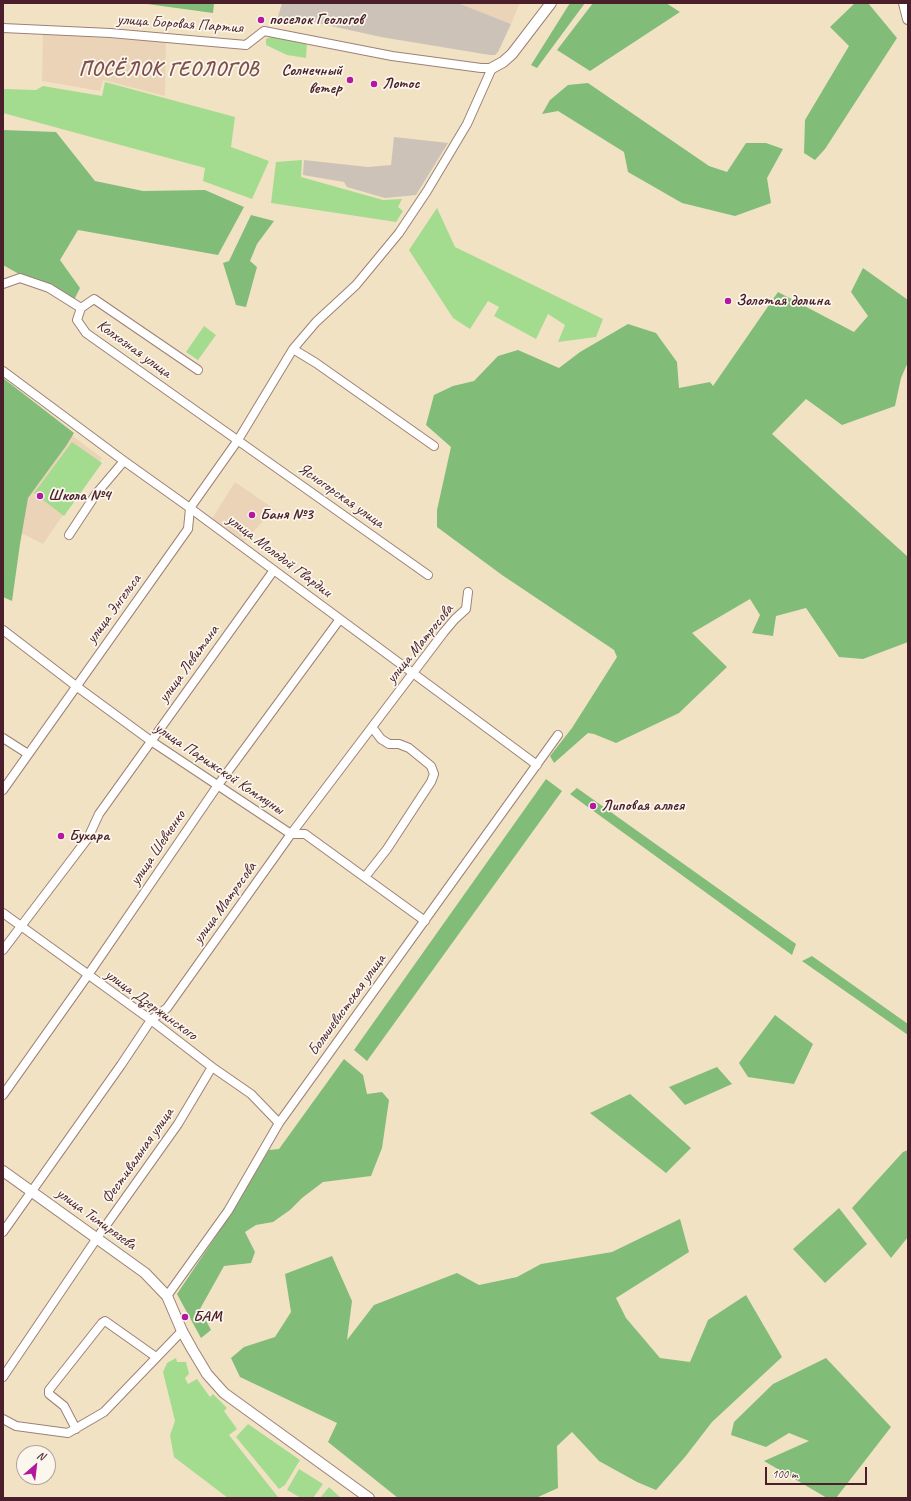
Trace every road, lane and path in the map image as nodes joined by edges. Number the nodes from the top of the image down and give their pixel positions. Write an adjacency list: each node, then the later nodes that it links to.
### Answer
1 (551, 3): 5 (street)
2 (904, 3): 3 (street)
3 (908, 19)
4 (3, 28): 5 (street, улица Боровая Партия)
5 (492, 68): 8 (street, улица Энгельса)
6 (3, 284): 7 (street, Колхозная улица)
7 (81, 308): 9 (street); 11 (street, Колхозная улица)
8 (292, 349): 11 (street, улица Энгельса); 12 (street)
9 (198, 370)
10 (3, 372): 13 (street, улица Молодой Гвардии)
11 (238, 440): 14 (street, улица Энгельса); 17 (street, Ясногорская улица)
12 (434, 446)
13 (124, 461): 14 (street, улица Молодой Гвардии); 15 (street)
14 (190, 508): 16 (street, улица Молодой Гвардии); 22 (street, улица Энгельса)
15 (69, 535)
16 (274, 570): 19 (street, улица Молодой Гвардии); 26 (street, улица Левитана)
17 (428, 575)
18 (468, 592): 21 (street, улица Матросова)
19 (340, 619): 21 (street, улица Молодой Гвардии); 29 (street, улица Шевченко)
20 (3, 630): 22 (street, улица Парижской Коммуны)
21 (413, 673): 23 (street, улица Матросова); 28 (street, улица Молодой Гвардии)
22 (76, 686): 26 (street, улица Парижской Коммуны); 27 (street, улица Энгельса)
23 (372, 727): 31 (street, улица Матросова); 32 (street)
24 (558, 735): 28 (street, Большевистская улица)
25 (3, 738): 27 (street)
26 (151, 741): 29 (street, улица Парижской Коммуны); 35 (street, улица Левитана)
27 (28, 754): 30 (street, улица Энгельса)
28 (538, 765): 34 (street, Большевистская улица)
29 (218, 785): 31 (street, улица Парижской Коммуны); 37 (street, улица Шевченко)
30 (3, 790)
31 (291, 834): 32 (street, улица Парижской Коммуны); 38 (street, улица Матросова)
32 (365, 877): 34 (street, улица Парижской Коммуны)
33 (3, 913): 35 (street, улица Дзержинского)
34 (425, 921): 41 (street, Большевистская улица)
35 (20, 926): 36 (street, улица Левитана); 37 (street, улица Дзержинского)
36 (3, 950)
37 (88, 976): 38 (street, улица Дзержинского); 40 (street, улица Шевченко)
38 (151, 1020): 39 (street, улица Дзержинского); 43 (street, улица Матросова)
39 (212, 1067): 41 (street, улица Дзержинского); 45 (street, Фестивальная улица)
40 (3, 1095)
41 (279, 1123): 46 (street, Большевистская улица)
42 (3, 1171): 43 (street, улица Тимирязева)
43 (32, 1191): 44 (street, улица Матросова); 45 (street, улица Тимирязева)
44 (3, 1232)
45 (97, 1238): 46 (street, улица Тимирязева); 49 (street, Фестивальная улица)
46 (167, 1296): 47 (street)
47 (182, 1332): 48 (street); 52 (street)
48 (156, 1357): 51 (street); 51 (street)
49 (3, 1377)
50 (3, 1419): 51 (street)
51 (76, 1429)
52 (369, 1498)

